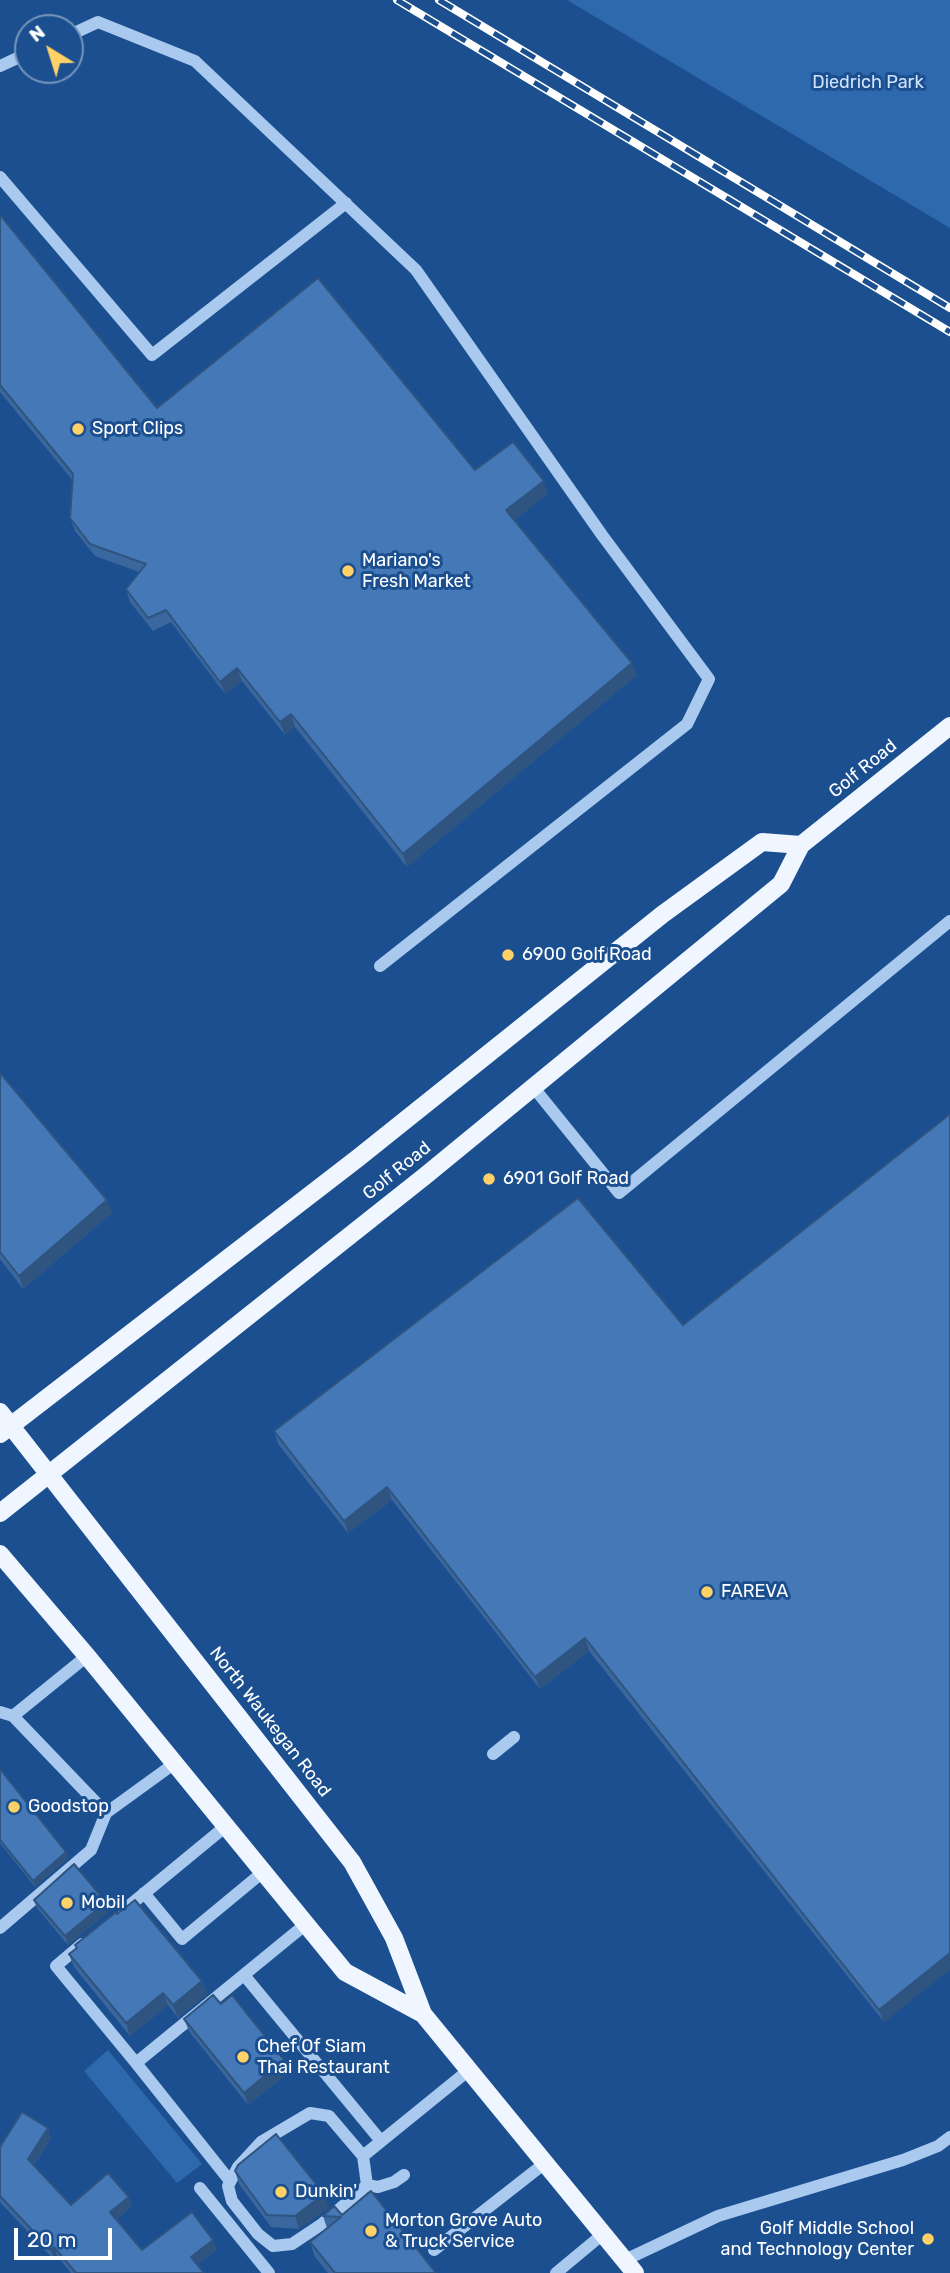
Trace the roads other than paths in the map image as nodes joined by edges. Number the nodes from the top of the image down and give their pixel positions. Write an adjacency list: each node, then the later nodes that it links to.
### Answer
1 (84, 28): 3 (lane)
2 (0, 177): 3 (lane)
3 (346, 203): 7 (lane)
4 (950, 726): 5 (main road, Golf Road)
5 (801, 845): 8 (main road, Golf Road); 9 (main road, Golf Road)
6 (950, 921): 8 (lane)
7 (380, 966)
8 (534, 1088): 10 (main road, Golf Road)
9 (4, 1424): 10 (main road, North Waukegan Road)
10 (49, 1475): 11 (main road, Golf Road); 28 (main road, North Waukegan Road)
11 (0, 1513)
12 (0, 1554): 13 (main road, North Waukegan Road)
13 (87, 1656): 15 (lane); 18 (main road, North Waukegan Road)
14 (0, 1712): 15 (lane)
15 (13, 1716): 19 (lane)
16 (514, 1737): 17 (lane)
17 (493, 1754)
18 (174, 1763): 19 (lane); 20 (main road, North Waukegan Road)
19 (106, 1813): 25 (lane)
20 (226, 1826): 21 (main road, North Waukegan Road); 22 (lane)
21 (263, 1872): 22 (lane); 24 (main road, North Waukegan Road)
22 (144, 1893): 23 (lane)
23 (115, 1917)
24 (306, 1924): 27 (lane); 28 (main road, North Waukegan Road)
25 (0, 1928)
26 (95, 1933): 29 (lane)
27 (244, 1975): 29 (lane); 32 (lane)
28 (424, 2014): 30 (main road, North Waukegan Road)
29 (136, 2063): 36 (lane)
30 (469, 2070): 32 (lane); 34 (main road, North Waukegan Road)
31 (950, 2137): 41 (lane)
32 (381, 2141): 33 (lane)
33 (363, 2156): 36 (lane); 37 (lane)
34 (545, 2163): 39 (main road, North Waukegan Road); 40 (lane)
35 (404, 2175): 37 (lane)
36 (230, 2181): 37 (lane)
37 (367, 2185)
38 (200, 2188): 42 (lane)
39 (603, 2234): 41 (main road, North Waukegan Road); 43 (lane)
40 (434, 2250)
41 (630, 2267)
42 (269, 2273)
43 (556, 2273)

